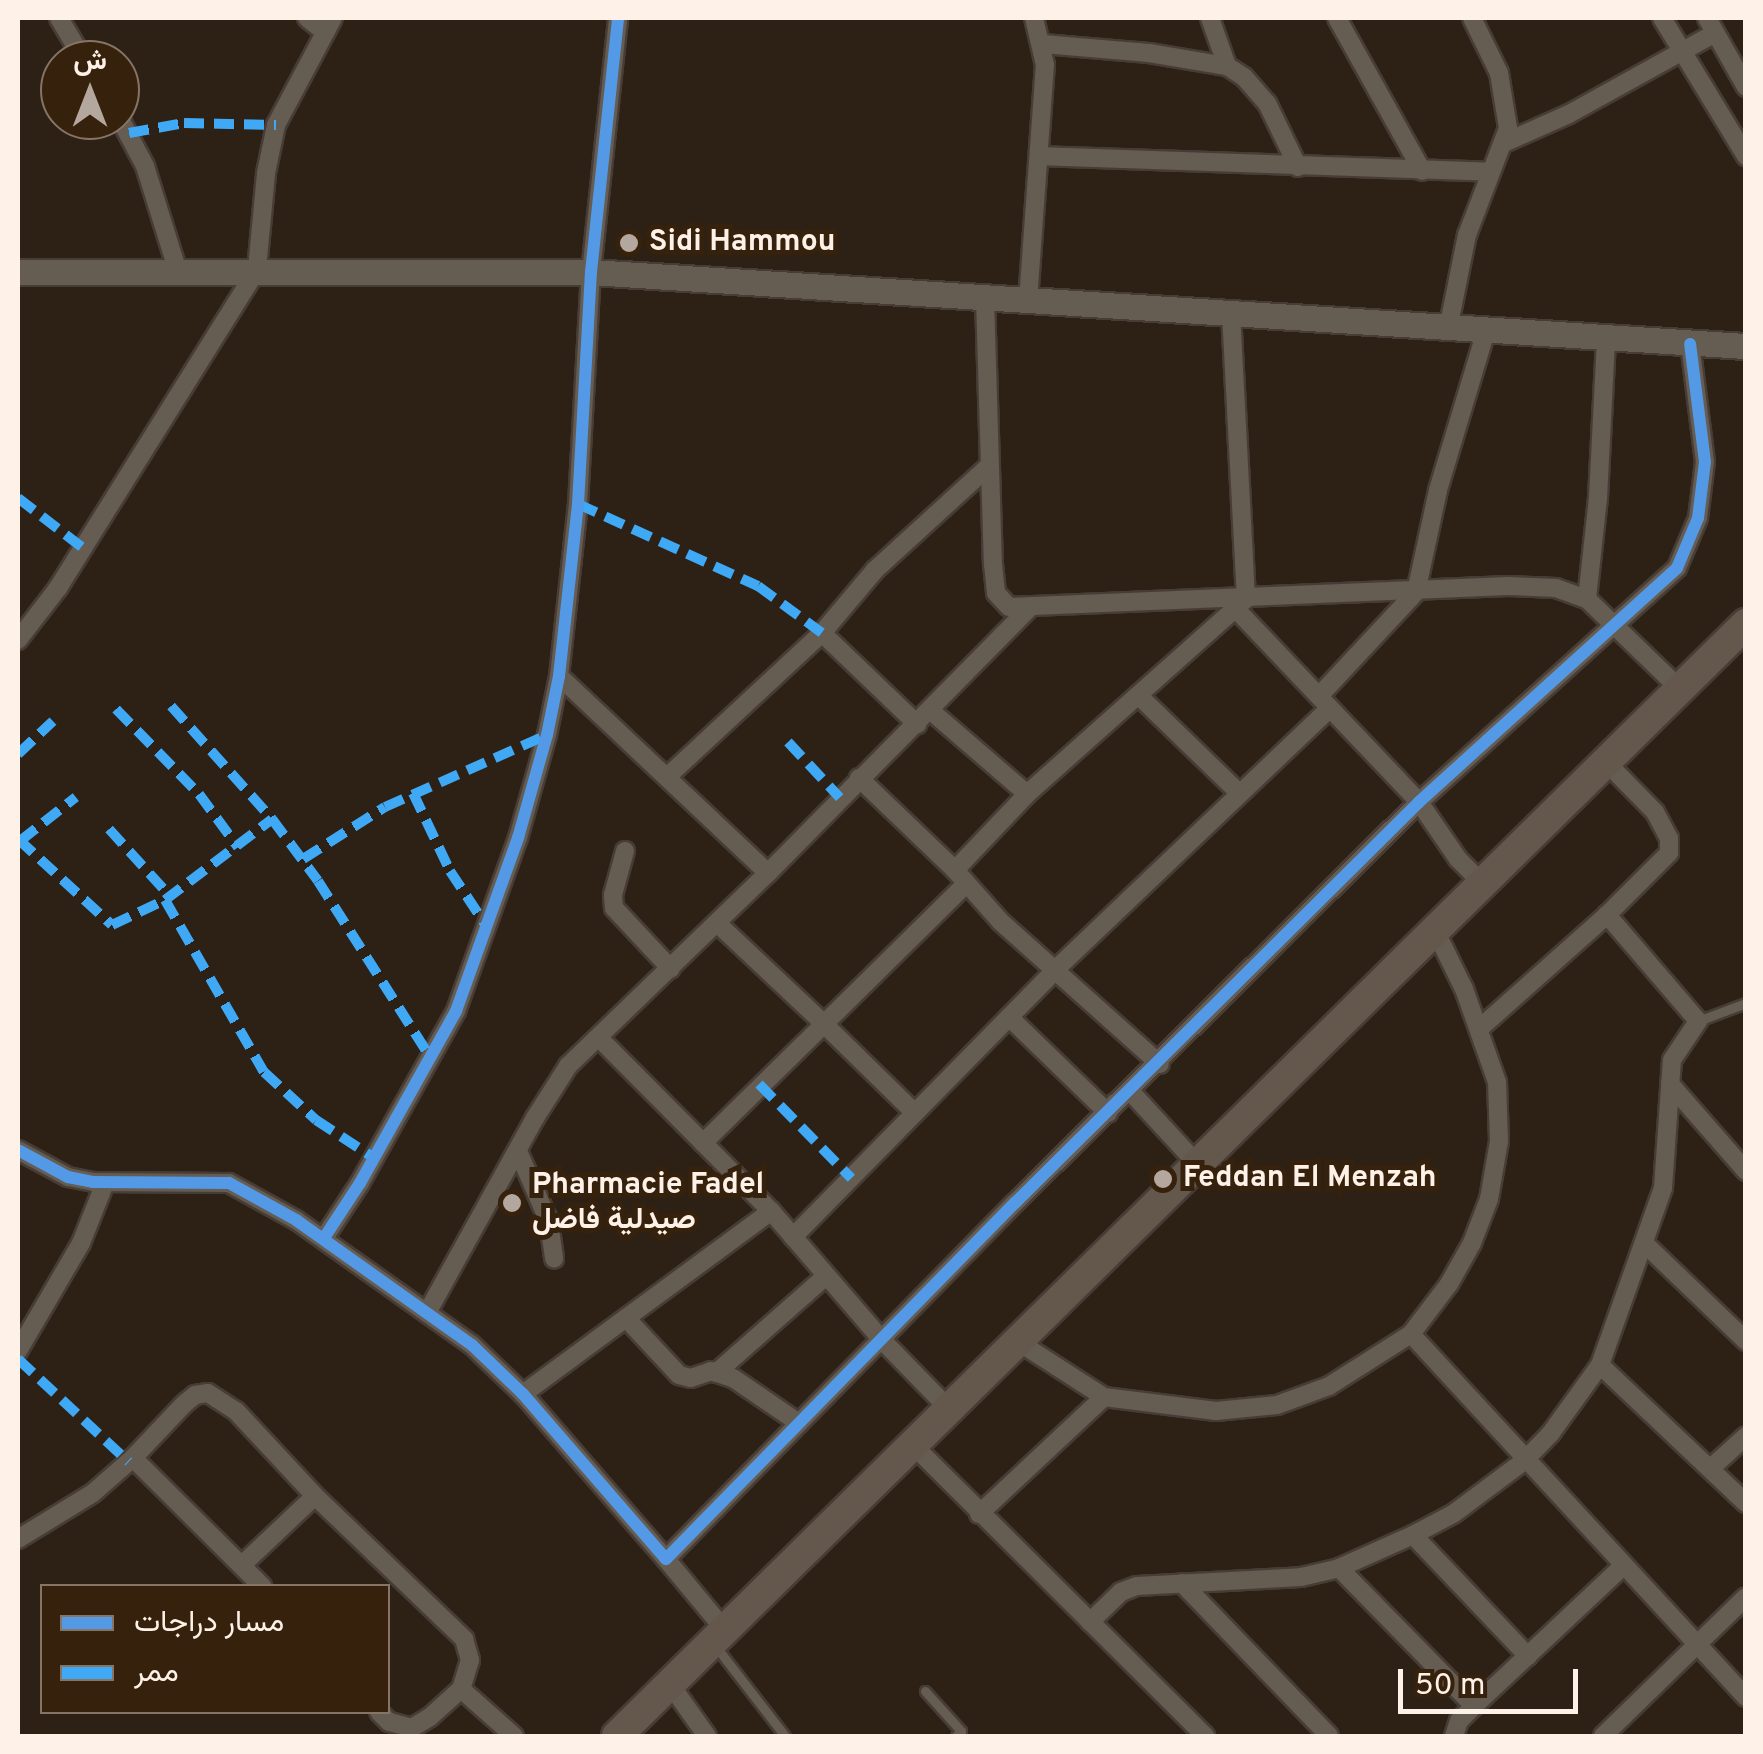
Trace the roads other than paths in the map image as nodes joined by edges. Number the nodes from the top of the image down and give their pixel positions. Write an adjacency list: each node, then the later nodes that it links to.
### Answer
1 (59, 18): 11 (street)
2 (307, 18): 9 (street)
3 (618, 18): 26 (street)
4 (1034, 18): 12 (street)
5 (1210, 18): 14 (street)
6 (1336, 18): 21 (street)
7 (1472, 18): 17 (street)
8 (1662, 18): 13 (street)
9 (329, 25): 24 (street)
10 (1711, 25): 13 (street); 15 (street)
11 (72, 40)
12 (1043, 44): 14 (street); 18 (street)
13 (1681, 52): 17 (street); 19 (street)
14 (1227, 66): 20 (street)
15 (1746, 87)
16 (131, 140): 23 (street)
17 (1506, 142): 22 (street)
18 (1039, 156): 20 (street); 28 (street)
19 (1746, 156)
20 (1298, 167): 21 (street)
21 (1422, 171): 22 (street)
22 (1489, 172): 30 (street)
23 (177, 269): 24 (main road); 25 (main road)
24 (257, 269): 26 (main road); 44 (street)
25 (18, 272)
26 (591, 272): 27 (main road); 45 (street)
27 (985, 298): 28 (main road); 36 (street)
28 (1028, 301): 29 (main road)
29 (1232, 314): 30 (main road); 39 (street)
30 (1448, 324): 31 (main road)
31 (1487, 328): 32 (main road); 37 (street)
32 (1606, 338): 33 (main road); 38 (street)
33 (1699, 345): 34 (main road); 35 (main road); 42 (street)
34 (1746, 346)
35 (1746, 366)
36 (988, 466): 40 (street); 43 (street)
37 (1416, 592): 38 (street); 39 (street); 48 (street)
38 (1587, 599): 42 (street)
39 (1241, 604): 40 (street); 47 (street); 48 (street)
40 (1029, 608): 49 (street)
41 (1746, 624): 46 (main road)
42 (1617, 625): 46 (street); 55 (street)
43 (822, 632): 49 (street); 51 (street)
44 (18, 640)
45 (559, 676): 51 (street); 84 (street)
46 (1680, 688): 50 (main road)
47 (1138, 695): 53 (street); 54 (street)
48 (1325, 702): 54 (street); 55 (street)
49 (924, 718): 52 (street); 53 (street)
50 (1606, 762): 59 (main road); 60 (street)
51 (668, 776): 57 (street)
52 (859, 778): 57 (street); 58 (street)
53 (1026, 794): 58 (street)
54 (1240, 794): 64 (street)
55 (1419, 802): 59 (street); 71 (street)
56 (625, 852): 63 (street)
57 (768, 873): 61 (street)
58 (961, 877): 64 (street); 68 (street)
59 (1483, 884): 62 (main road)
60 (1608, 915): 67 (street); 69 (street)
61 (718, 923): 63 (street); 68 (street)
62 (1436, 932): 69 (street); 79 (main road)
63 (671, 969): 70 (street)
64 (1056, 970): 66 (street); 71 (street)
65 (1746, 1002): 67 (lane)
66 (1008, 1018): 74 (street); 75 (street)
67 (1698, 1021): 72 (street)
68 (824, 1024): 74 (street); 76 (street)
69 (1480, 1028): 90 (street)
70 (600, 1038): 76 (street); 78 (street)
71 (1160, 1064): 73 (street)
72 (1670, 1084): 80 (street); 85 (street)
73 (1130, 1091): 75 (street); 79 (street)
74 (914, 1113): 83 (street)
75 (1108, 1113): 91 (street)
76 (703, 1142): 82 (street)
77 (18, 1150): 81 (street)
78 (518, 1150): 86 (street); 88 (street)
79 (1198, 1165): 92 (main road)
80 (1746, 1171)
81 (104, 1183): 84 (street); 94 (street)
82 (771, 1211): 83 (street); 89 (street)
83 (793, 1237): 87 (street)
84 (324, 1238): 88 (street)
85 (1646, 1246): 93 (street); 95 (street)
86 (554, 1259)
87 (826, 1276): 91 (street); 96 (street)
88 (428, 1311): 97 (street)
89 (626, 1318): 96 (street); 97 (street)
90 (1411, 1334): 98 (street); 104 (street)
91 (882, 1340): 99 (street); 100 (street)
92 (1017, 1341): 98 (street); 99 (main road)
93 (1746, 1341)
94 (18, 1351)
95 (1600, 1364): 104 (street); 105 (street)
96 (716, 1372): 100 (street)
97 (523, 1394): 111 (street)
98 (1104, 1397): 108 (street)
99 (950, 1410): 102 (main road)
100 (799, 1424): 111 (street)
101 (1746, 1436): 105 (street)
102 (912, 1444): 108 (street); 119 (main road)
103 (133, 1458): 106 (street); 110 (street); 112 (street)
104 (1524, 1461): 109 (street); 113 (street)
105 (1711, 1468): 107 (street)
106 (315, 1496): 112 (street); 123 (street)
107 (1746, 1503)
108 (979, 1514): 118 (street)
109 (1412, 1535): 114 (street); 121 (street)
110 (18, 1539)
111 (666, 1559): 119 (street)
112 (242, 1565): 115 (street)
113 (1622, 1567): 120 (street); 121 (street)
114 (1339, 1568): 116 (street); 126 (street)
115 (260, 1584)
116 (1182, 1584): 118 (street); 134 (street)
117 (1746, 1597): 120 (street)
118 (1090, 1622): 133 (street)
119 (718, 1635): 122 (main road); 132 (lane)
120 (1696, 1646): 125 (street); 136 (street)
121 (1528, 1656): 126 (street)
122 (670, 1684): 130 (main road); 131 (street)
123 (461, 1689): 127 (street); 129 (street)
124 (925, 1692): 128 (lane)
125 (1746, 1696)
126 (1474, 1706): 135 (street)
127 (382, 1714)
128 (961, 1735)
129 (514, 1736)
130 (617, 1736)
131 (707, 1736)
132 (784, 1736)
133 (1205, 1736)
134 (1329, 1736)
135 (1454, 1736)
136 (1603, 1736)

